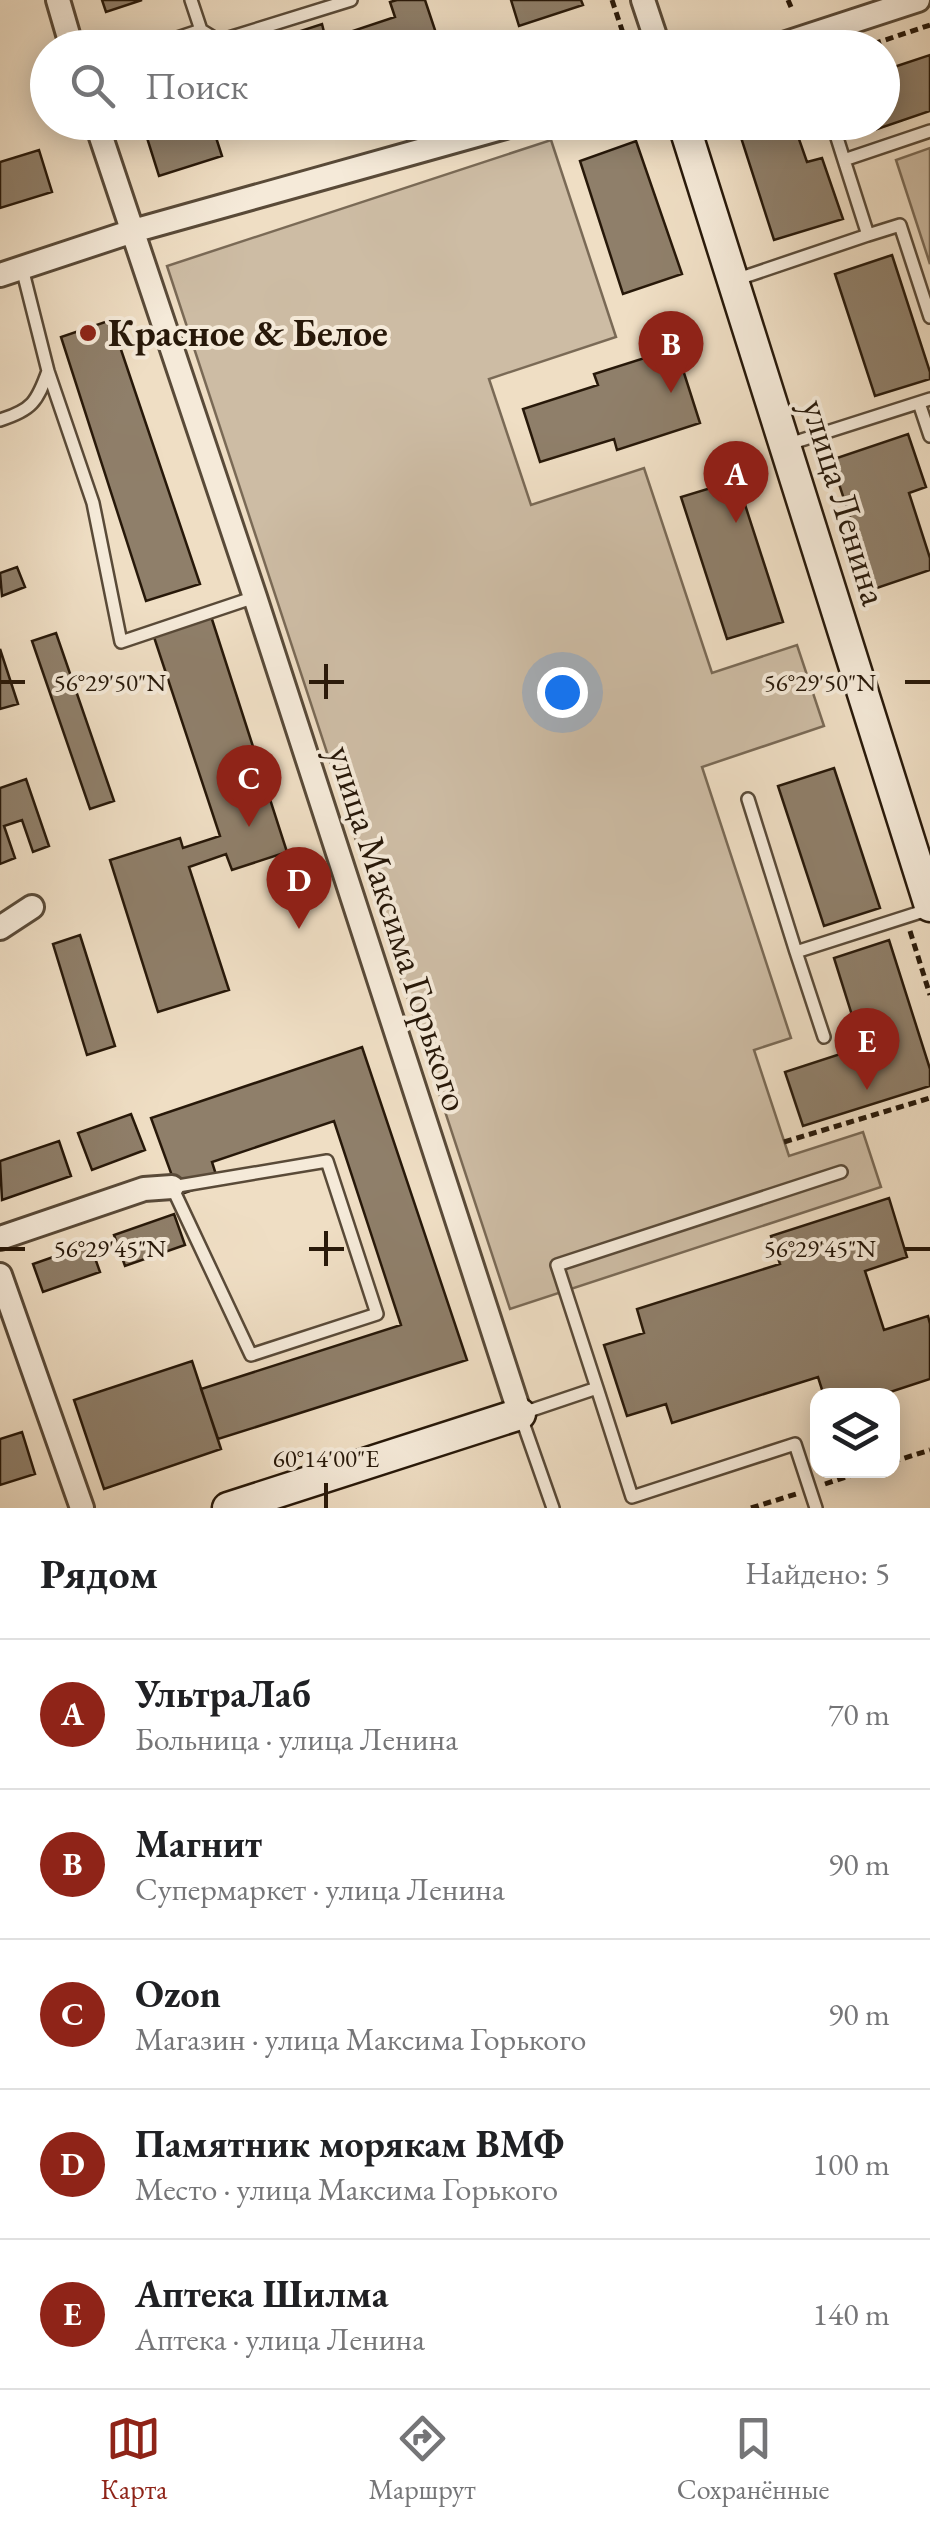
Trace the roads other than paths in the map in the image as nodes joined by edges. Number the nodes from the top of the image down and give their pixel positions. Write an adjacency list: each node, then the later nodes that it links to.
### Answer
1 (58, 0): 6 (street)
2 (190, 0): 7 (lane)
3 (351, 0): 8 (lane)
4 (643, 0): 9 (street)
5 (918, 0): 10 (street)
6 (67, 30)
7 (201, 30)
8 (255, 30)
9 (653, 30)
10 (838, 30)
11 (930, 131): 16 (lane)
12 (102, 140): 17 (street, улица Максима Горького)
13 (459, 140): 17 (street)
14 (689, 140): 20 (street, улица Ленина)
15 (838, 140): 16 (lane)
16 (844, 160): 18 (lane)
17 (133, 231): 19 (street); 27 (street, улица Максима Горького)
18 (868, 236): 20 (lane); 21 (lane)
19 (11, 272): 22 (lane)
20 (733, 280): 26 (street, улица Ленина)
21 (930, 318)
22 (48, 371): 24 (lane); 27 (lane)
23 (925, 401): 25 (lane); 26 (lane)
24 (0, 420)
25 (930, 436)
26 (785, 446): 30 (street, улица Ленина)
27 (255, 596): 39 (street, улица Максима Горького)
28 (748, 798): 32 (lane)
29 (32, 907): 31 (street)
30 (930, 908): 32 (lane)
31 (0, 928)
32 (796, 952): 33 (lane)
33 (824, 1037)
34 (841, 1172): 38 (lane)
35 (172, 1187): 35 (lane); 36 (street)
36 (0, 1238)
37 (0, 1276): 40 (street)
38 (597, 1388): 39 (lane); 43 (lane)
39 (520, 1414): 41 (street); 42 (lane)
40 (82, 1508)
41 (228, 1508)
42 (553, 1508)
43 (816, 1508)

